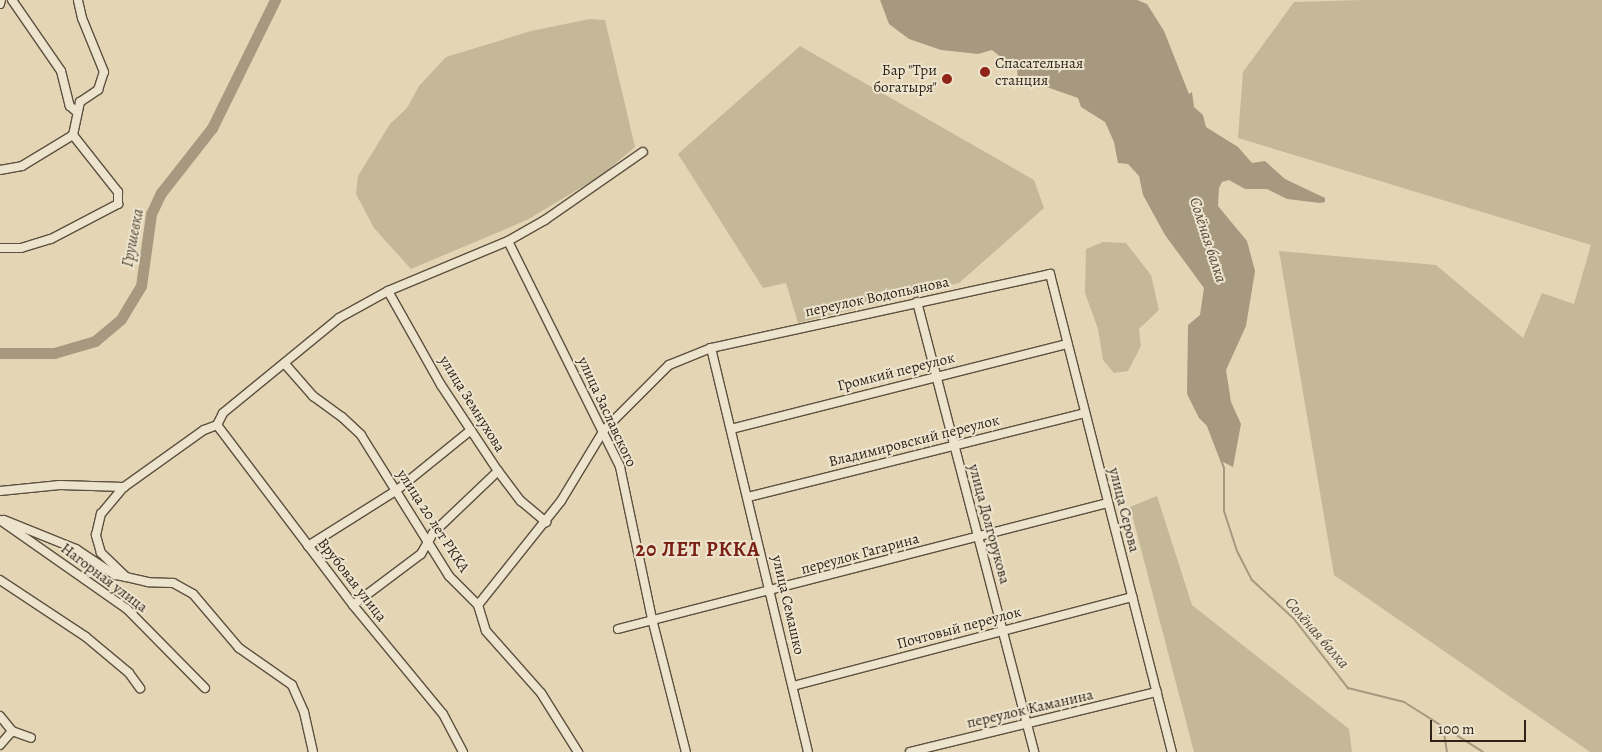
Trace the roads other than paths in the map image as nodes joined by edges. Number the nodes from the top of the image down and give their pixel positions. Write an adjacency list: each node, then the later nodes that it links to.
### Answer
1 (1, 0): 4 (street)
2 (12, 0): 5 (street)
3 (78, 0): 5 (street)
4 (0, 4)
5 (77, 112): 6 (street)
6 (73, 135): 8 (street); 10 (street)
7 (642, 152): 9 (street)
8 (0, 170)
9 (508, 241): 12 (street); 22 (street, улица Заславского)
10 (0, 248)
11 (1050, 274): 13 (street, переулок Водопьянова); 14 (street, улица Серова)
12 (388, 291): 16 (street); 21 (street, улица Земнухова)
13 (917, 302): 15 (street, переулок Водопьянова); 17 (street, улица Долгорукова)
14 (1068, 344): 17 (street, Громкий переулок); 18 (street, улица Серова)
15 (711, 348): 20 (street, улица Семашко); 22 (street, переулок Водопьянова)
16 (285, 364): 19 (street); 27 (street, улица 20 лет РККА)
17 (936, 376): 20 (street, Громкий переулок); 23 (street, улица Долгорукова)
18 (1085, 413): 23 (street, Владимировский переулок); 29 (street, улица Серова)
19 (217, 425): 25 (street); 34 (street, Врубовая улица)
20 (732, 428): 28 (street, улица Семашко)
21 (471, 430): 24 (street, улица Земнухова); 27 (street)
22 (604, 430): 31 (street, переулок Водопьянова); 41 (street, улица Заславского)
23 (954, 446): 28 (street, Владимировский переулок); 32 (street, улица Долгорукова)
24 (498, 471): 31 (street, улица Земнухова); 33 (street)
25 (124, 487): 26 (street); 35 (street)
26 (0, 490)
27 (397, 490): 33 (street, улица 20 лет РККА); 34 (street)
28 (748, 496): 37 (street, улица Семашко)
29 (1108, 503): 32 (street, переулок Гагарина); 38 (street, улица Серова)
30 (0, 519): 35 (street); 46 (street, Нагорная улица)
31 (546, 522): 40 (street, переулок Водопьянова)
32 (978, 537): 37 (street, переулок Гагарина); 43 (street, улица Долгорукова)
33 (428, 543): 39 (street); 40 (street, улица 20 лет РККА)
34 (308, 546): 39 (street, Врубовая улица)
35 (126, 577): 53 (street)
36 (0, 580): 45 (street)
37 (772, 591): 41 (street, переулок Гагарина); 44 (street, улица Семашко)
38 (1133, 597): 43 (street, Почтовый переулок); 47 (street, улица Серова)
39 (353, 605): 54 (street, Врубовая улица)
40 (478, 605): 55 (street, улица 20 лет РККА)
41 (652, 619): 42 (street, переулок Гагарина); 56 (street, улица Заславского)
42 (618, 629)
43 (1003, 631): 44 (street, Почтовый переулок); 49 (street, улица Долгорукова)
44 (793, 686): 57 (street, улица Семашко)
45 (140, 688)
46 (205, 688)
47 (1157, 692): 49 (street, переулок Каманина); 60 (street, улица Серова)
48 (0, 716): 50 (street)
49 (1027, 724): 58 (street, переулок Каманина); 59 (street, улица Долгорукова)
50 (12, 731): 51 (street); 52 (street)
51 (31, 738)
52 (0, 745)
53 (313, 752)
54 (463, 752)
55 (578, 752)
56 (686, 752)
57 (808, 752)
58 (910, 752)
59 (1034, 752)
60 (1172, 752)

